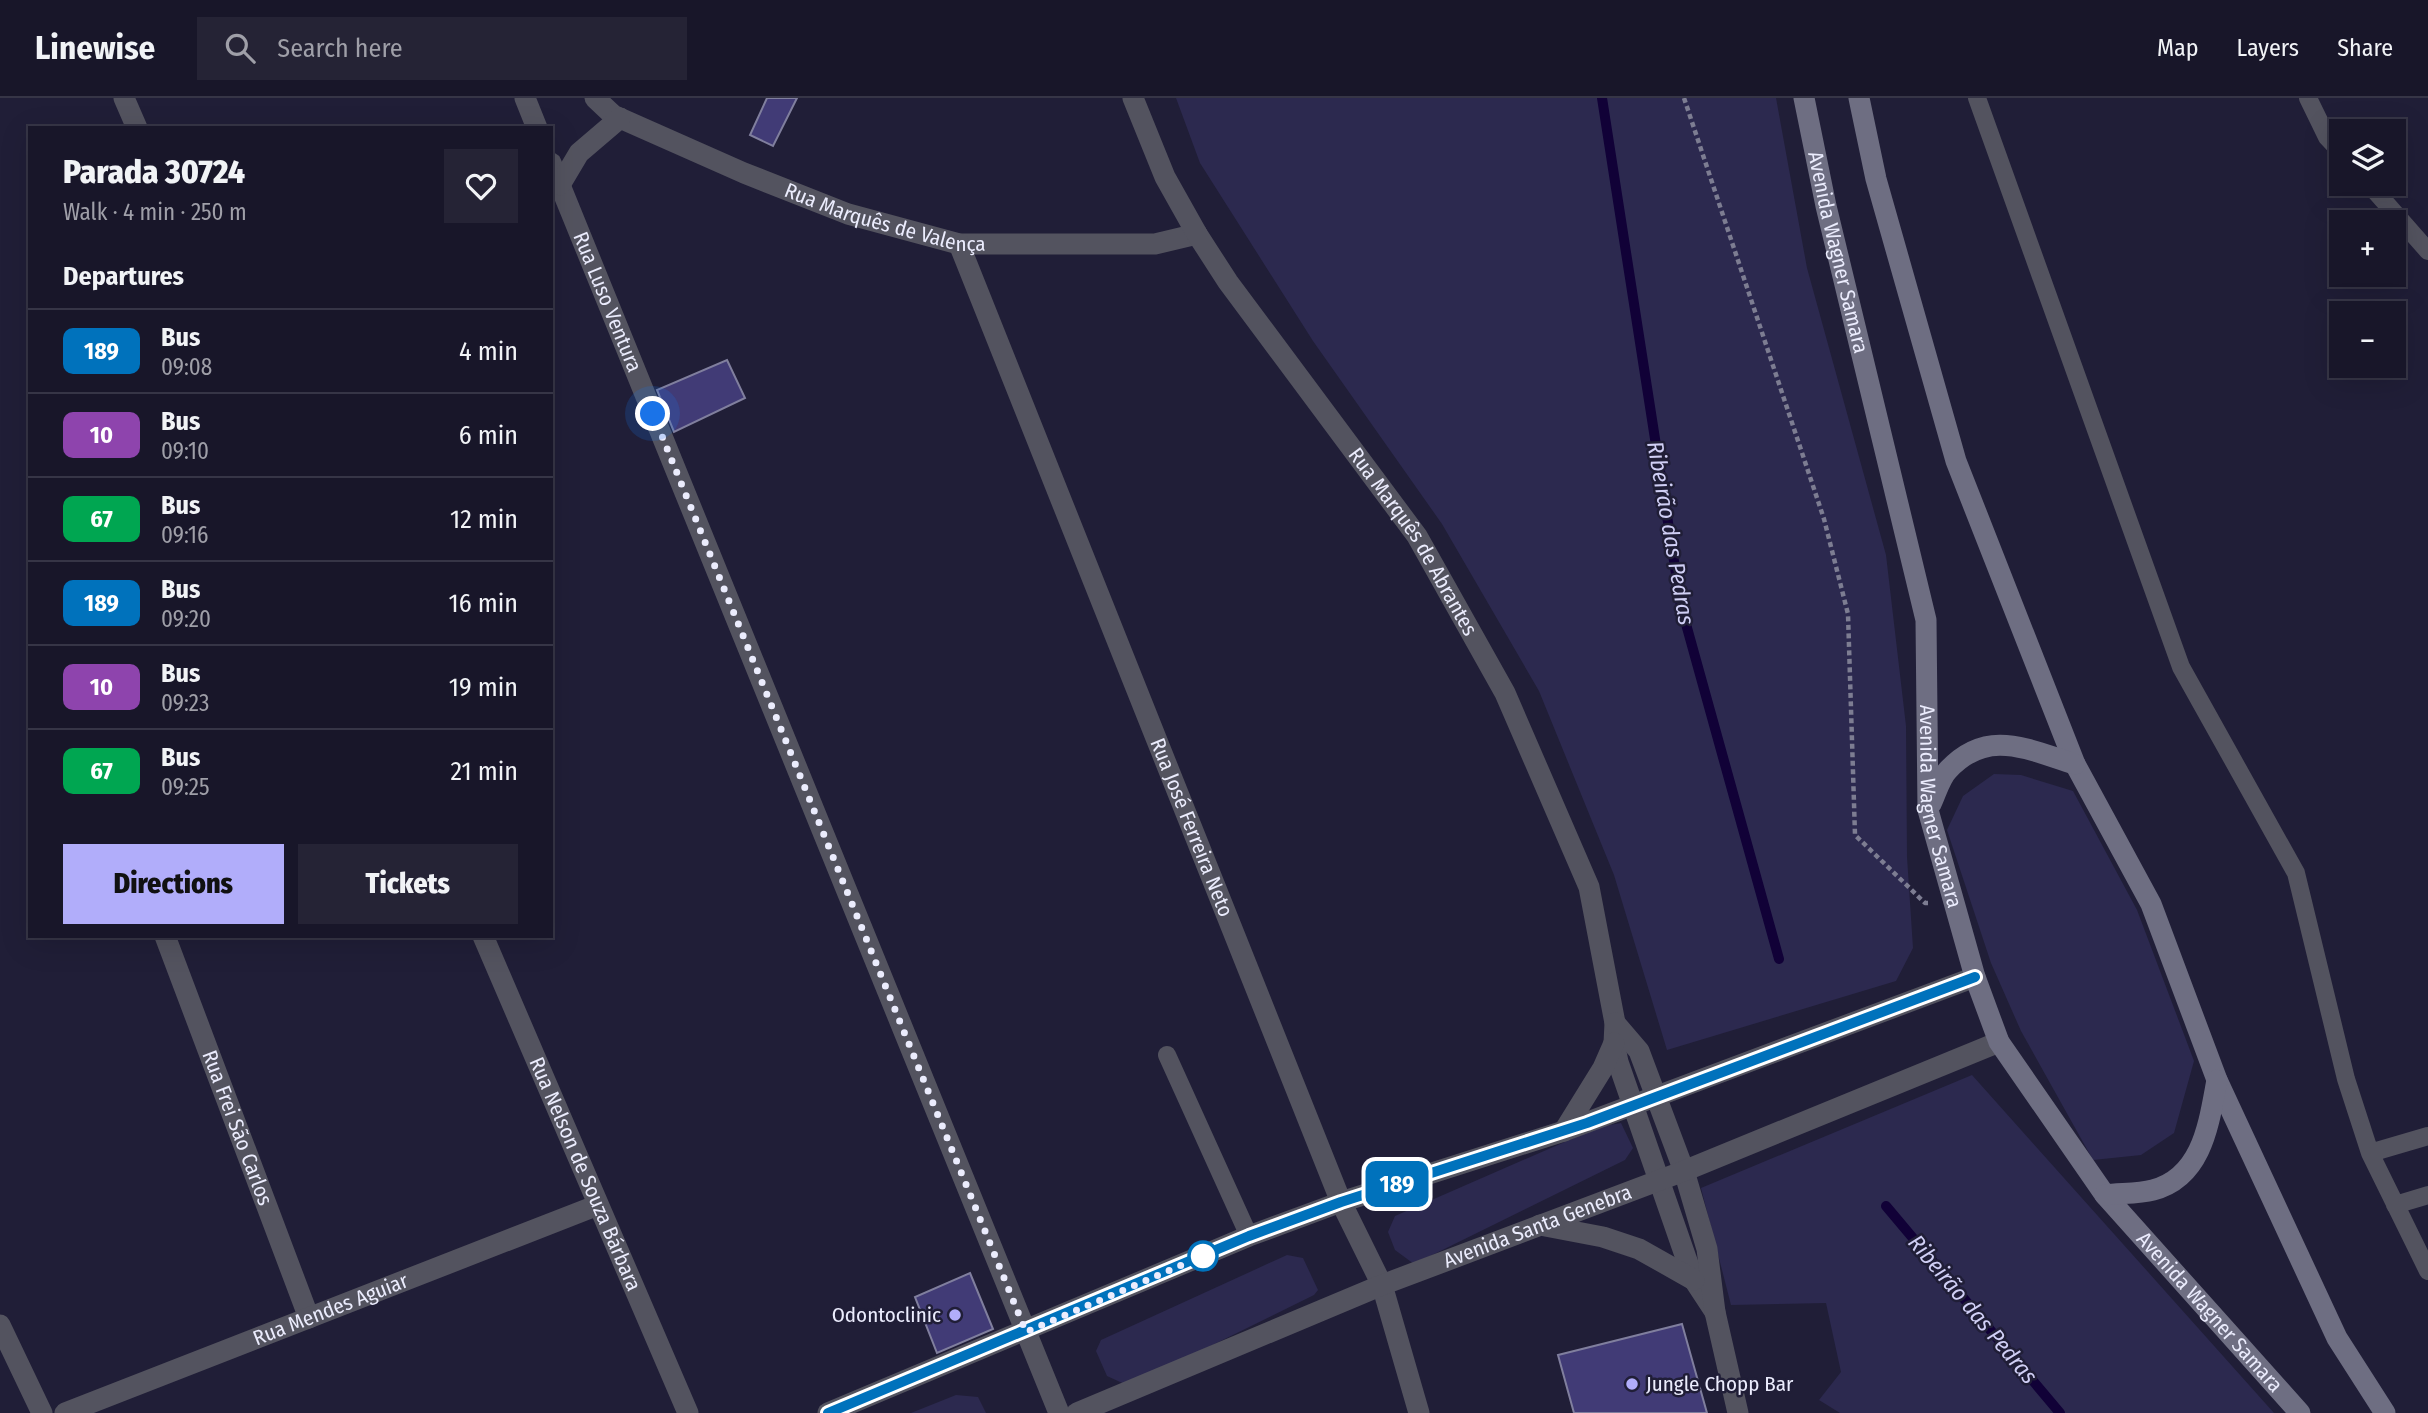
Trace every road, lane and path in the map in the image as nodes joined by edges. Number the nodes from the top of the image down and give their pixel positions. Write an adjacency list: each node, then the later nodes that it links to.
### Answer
1 (124, 98): 11 (street)
2 (525, 98): 12 (street)
3 (595, 98): 10 (street, Rua Marquês de Valença)
4 (1133, 98): 17 (street, Rua Marquês de Abrantes)
5 (1684, 98): 22 (path)
6 (1804, 98): 21 (main road, Avenida Wagner Samara)
7 (1859, 98): 20 (main road)
8 (1977, 98): 34 (lane)
9 (2308, 98): 13 (lane)
10 (620, 118): 15 (street); 18 (street, Rua Marquês de Valença)
11 (136, 126)
12 (536, 126)
13 (2329, 138)
14 (553, 168): 15 (street, Rua Luso Ventura)
15 (560, 185): 50 (street, Rua Luso Ventura)
16 (2380, 196): 19 (lane)
17 (1197, 234): 18 (street, Rua Marquês de Valença); 26 (street, Rua Marquês de Abrantes)
18 (959, 244): 39 (street, Rua José Ferreira Neto)
19 (2428, 251)
20 (2075, 764): 21 (main road); 29 (main road)
21 (1928, 810): 22 (main road, Avenida Wagner Samara)
22 (1953, 901): 25 (main road, Avenida Wagner Samara)
23 (166, 938): 48 (street, Rua Frei São Carlos)
24 (484, 938): 40 (street, Rua Nelson de Souza Bárbara)
25 (1975, 977): 27 (main road, Avenida Wagner Samara); 30 (street)
26 (1615, 1033): 30 (street, Rua Marquês de Abrantes); 31 (street, Rua Marquês de Abrantes); 32 (street)
27 (1998, 1042): 35 (street, Avenida Santa Genebra); 37 (main road, Avenida Wagner Samara)
28 (1167, 1055): 43 (lane)
29 (2217, 1080): 37 (main road); 60 (main road)
30 (1656, 1097): 31 (street); 35 (street, Rua Marquês de Abrantes)
31 (1632, 1107): 32 (street); 36 (street, Rua Marquês de Abrantes)
32 (1564, 1131): 39 (street)
33 (2428, 1136): 34 (lane)
34 (2370, 1153): 41 (lane)
35 (1684, 1171): 36 (street, Avenida Santa Genebra); 47 (street, Rua Marquês de Abrantes)
36 (1658, 1179): 42 (street, Avenida Santa Genebra); 45 (street, Rua Marquês de Abrantes)
37 (2105, 1195): 59 (main road, Avenida Wagner Samara)
38 (2428, 1195): 41 (lane)
39 (1341, 1202): 43 (street); 46 (street, Rua José Ferreira Neto)
40 (598, 1205): 48 (street, Rua Mendes Aguiar); 53 (street, Rua Nelson de Souza Bárbara)
41 (2395, 1205): 44 (lane)
42 (1540, 1225): 45 (street); 46 (street, Avenida Santa Genebra)
43 (1249, 1236): 50 (street)
44 (2428, 1271)
45 (1694, 1280): 47 (street, Rua Marquês de Abrantes)
46 (1382, 1285): 56 (street, Avenida Santa Genebra); 57 (street, Rua José Ferreira Neto)
47 (1715, 1312): 58 (street, Rua Marquês de Abrantes)
48 (309, 1318): 52 (street, Rua Mendes Aguiar)
49 (0, 1325): 51 (street)
50 (1026, 1332): 54 (street); 55 (street, Rua Luso Ventura)
51 (42, 1413)
52 (65, 1413)
53 (688, 1413)
54 (828, 1413)
55 (1059, 1413)
56 (1077, 1413)
57 (1419, 1413)
58 (1738, 1413)
59 (2300, 1413)
60 (2385, 1413)

